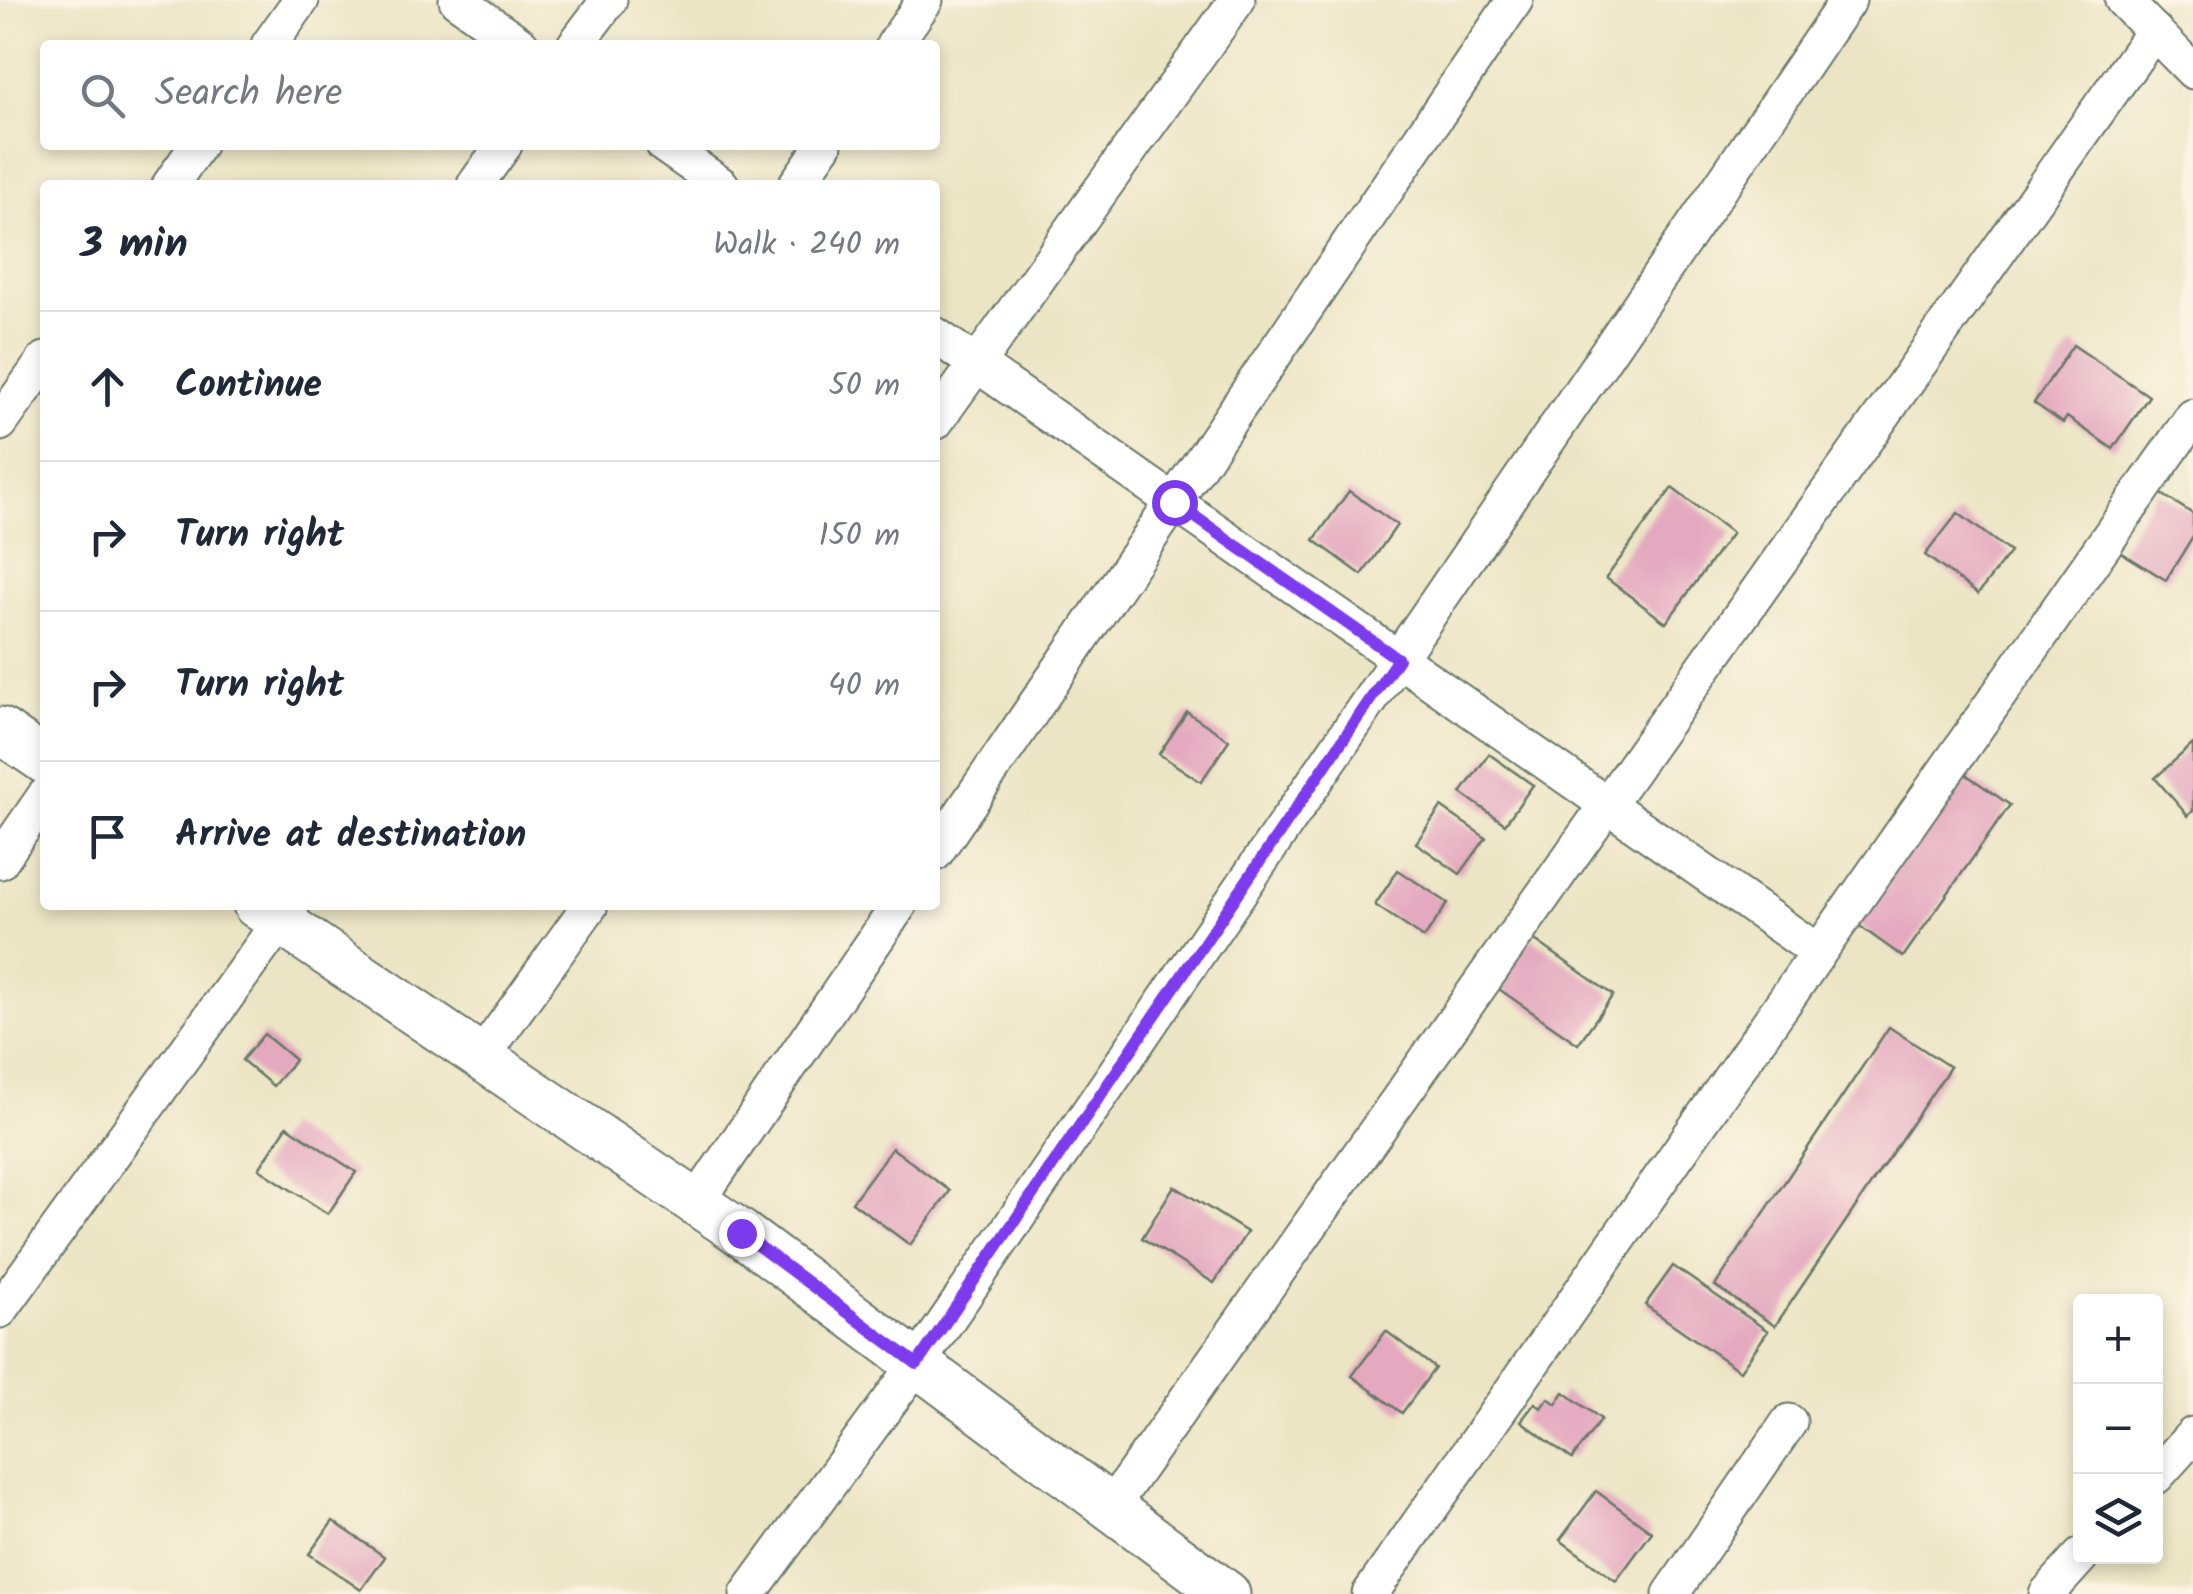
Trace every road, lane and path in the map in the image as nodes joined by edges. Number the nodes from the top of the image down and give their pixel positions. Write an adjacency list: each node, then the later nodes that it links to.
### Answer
1 (301, 0): 10 (street)
2 (457, 0): 11 (street)
3 (609, 0): 12 (street)
4 (925, 0): 13 (street)
5 (1237, 0): 24 (street)
6 (1516, 0): 29 (street)
7 (1848, 0): 30 (street)
8 (2123, 0): 9 (street)
9 (2154, 31): 14 (street); 34 (street)
10 (273, 40)
11 (514, 40)
12 (579, 40)
13 (897, 40)
14 (2193, 72)
15 (194, 150): 19 (street)
16 (500, 150): 20 (street)
17 (671, 150): 21 (street)
18 (820, 150): 22 (street)
19 (174, 180)
20 (480, 180)
21 (714, 180)
22 (800, 180)
23 (940, 338): 24 (street)
24 (977, 364): 26 (street); 29 (street)
25 (40, 367): 28 (street)
26 (940, 415)
27 (2193, 418): 40 (street)
28 (0, 423)
29 (1174, 502): 30 (street); 35 (street)
30 (1398, 659): 34 (street); 44 (street)
31 (0, 730): 32 (street)
32 (40, 758)
33 (40, 803): 36 (street)
34 (1607, 805): 40 (street); 48 (street)
35 (940, 845)
36 (0, 861)
37 (586, 910): 41 (street)
38 (896, 910): 42 (street)
39 (276, 911): 41 (street); 43 (street)
40 (1818, 952): 52 (street)
41 (482, 1058): 42 (street)
42 (696, 1203): 44 (street)
43 (0, 1310)
44 (917, 1364): 48 (street); 50 (street)
45 (1789, 1422): 53 (street)
46 (2193, 1436): 47 (street)
47 (2158, 1474)
48 (1110, 1508): 51 (street)
49 (2074, 1564): 54 (street)
50 (748, 1594)
51 (1226, 1594)
52 (1370, 1594)
53 (1671, 1594)
54 (2047, 1594)

